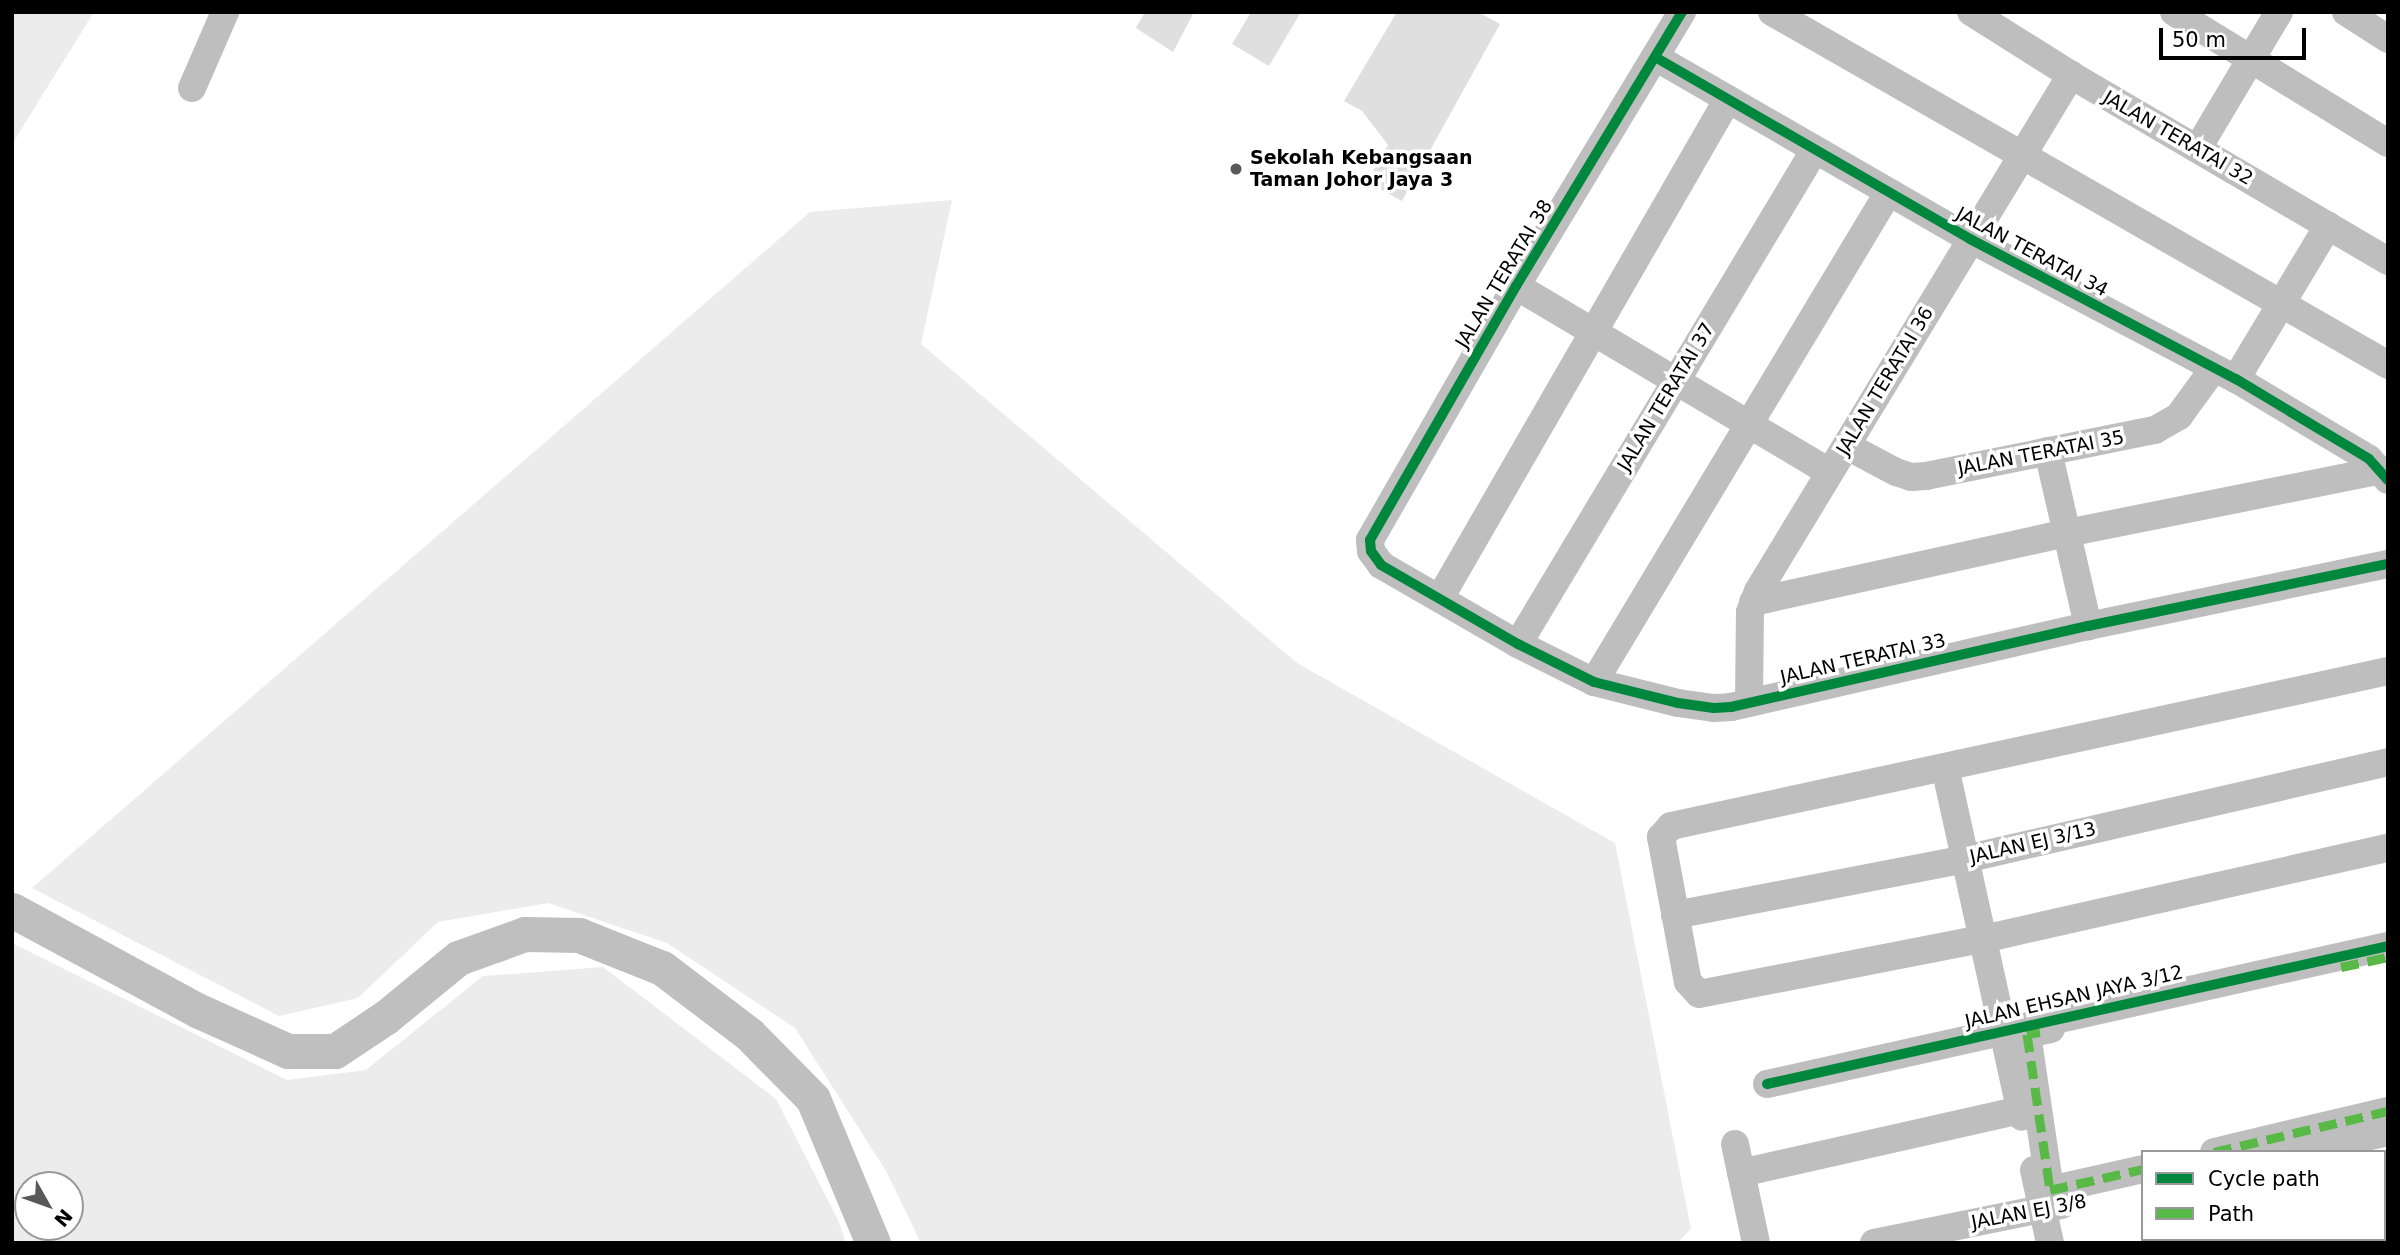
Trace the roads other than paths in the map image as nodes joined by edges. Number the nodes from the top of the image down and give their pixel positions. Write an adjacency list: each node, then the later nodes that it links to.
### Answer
1 (225, 12): 12 (street)
2 (1682, 12): 9 (street, JALAN TERATAI 38)
3 (1772, 12): 17 (street)
4 (1971, 12): 11 (street, JALAN TERATAI 32)
5 (2174, 12): 10 (street)
6 (2279, 12): 10 (street)
7 (2346, 12): 8 (street)
8 (2388, 39)
9 (1655, 57): 13 (street, JALAN TERATAI 34); 22 (street, JALAN TERATAI 38)
10 (2252, 58): 14 (street); 15 (street)
11 (2071, 75): 15 (street, JALAN TERATAI 32); 17 (street, JALAN TERATAI 36)
12 (192, 88)
13 (1728, 99): 16 (street, JALAN TERATAI 34); 24 (street)
14 (2388, 143)
15 (2198, 148): 19 (street, JALAN TERATAI 32)
16 (1814, 151): 18 (street, JALAN TERATAI 34); 27 (street, JALAN TERATAI 37)
17 (2021, 157): 20 (street, JALAN TERATAI 36); 23 (street)
18 (1888, 193): 20 (street, JALAN TERATAI 34); 28 (street)
19 (2328, 226): 21 (street, JALAN TERATAI 32); 23 (street, JALAN TERATAI 35)
20 (1970, 239): 26 (street, JALAN TERATAI 34); 29 (street, JALAN TERATAI 36)
21 (2388, 261)
22 (1516, 286): 24 (street); 34 (street, JALAN TERATAI 38)
23 (2281, 304): 25 (street); 26 (street, JALAN TERATAI 35)
24 (1593, 332): 27 (street); 36 (street)
25 (2388, 365)
26 (2225, 374): 30 (street, JALAN TERATAI 35); 32 (street, JALAN TERATAI 34)
27 (1676, 381): 28 (street); 39 (street, JALAN TERATAI 37)
28 (1749, 425): 31 (street); 41 (street)
29 (1847, 446): 30 (street, JALAN TERATAI 35); 31 (street, JALAN TERATAI 36)
30 (2048, 451): 33 (street)
31 (1829, 472): 37 (street, JALAN TERATAI 36)
32 (2385, 475): 33 (street)
33 (2067, 533): 37 (street); 38 (street)
34 (1374, 558): 36 (street, JALAN TERATAI 33)
35 (2388, 564): 38 (street, JALAN TERATAI 33)
36 (1440, 598): 39 (street, JALAN TERATAI 33)
37 (1753, 602): 42 (street, JALAN TERATAI 36)
38 (2088, 626): 42 (street, JALAN TERATAI 33)
39 (1518, 644): 41 (street, JALAN TERATAI 33)
40 (2388, 671): 44 (street)
41 (1594, 682): 42 (street, JALAN TERATAI 33)
42 (1749, 703)
43 (2388, 762): 46 (street, JALAN EJ 3/13)
44 (1945, 767): 46 (street); 47 (street)
45 (2388, 848): 48 (street)
46 (1965, 859): 47 (street, JALAN EJ 3/13); 48 (street)
47 (1675, 915): 48 (street)
48 (1983, 939): 51 (street)
49 (2388, 946): 51 (street, JALAN EHSAN JAYA 3/12)
50 (2388, 957): 59 (street)
51 (2003, 1031): 52 (street, JALAN EHSAN JAYA 3/12); 53 (street)
52 (1767, 1084)
53 (2020, 1110): 60 (street); 62 (street)
54 (2388, 1111): 57 (street)
55 (2388, 1132): 58 (street)
56 (1735, 1144): 60 (street)
57 (2222, 1150)
58 (2308, 1150)
59 (2141, 1169)
60 (1741, 1172): 63 (street)
61 (2141, 1188): 62 (street, JALAN EJ 3/8)
62 (2042, 1209): 64 (street, JALAN EJ 3/8); 65 (street)
63 (1756, 1243)
64 (1874, 1243)
65 (2050, 1243)

